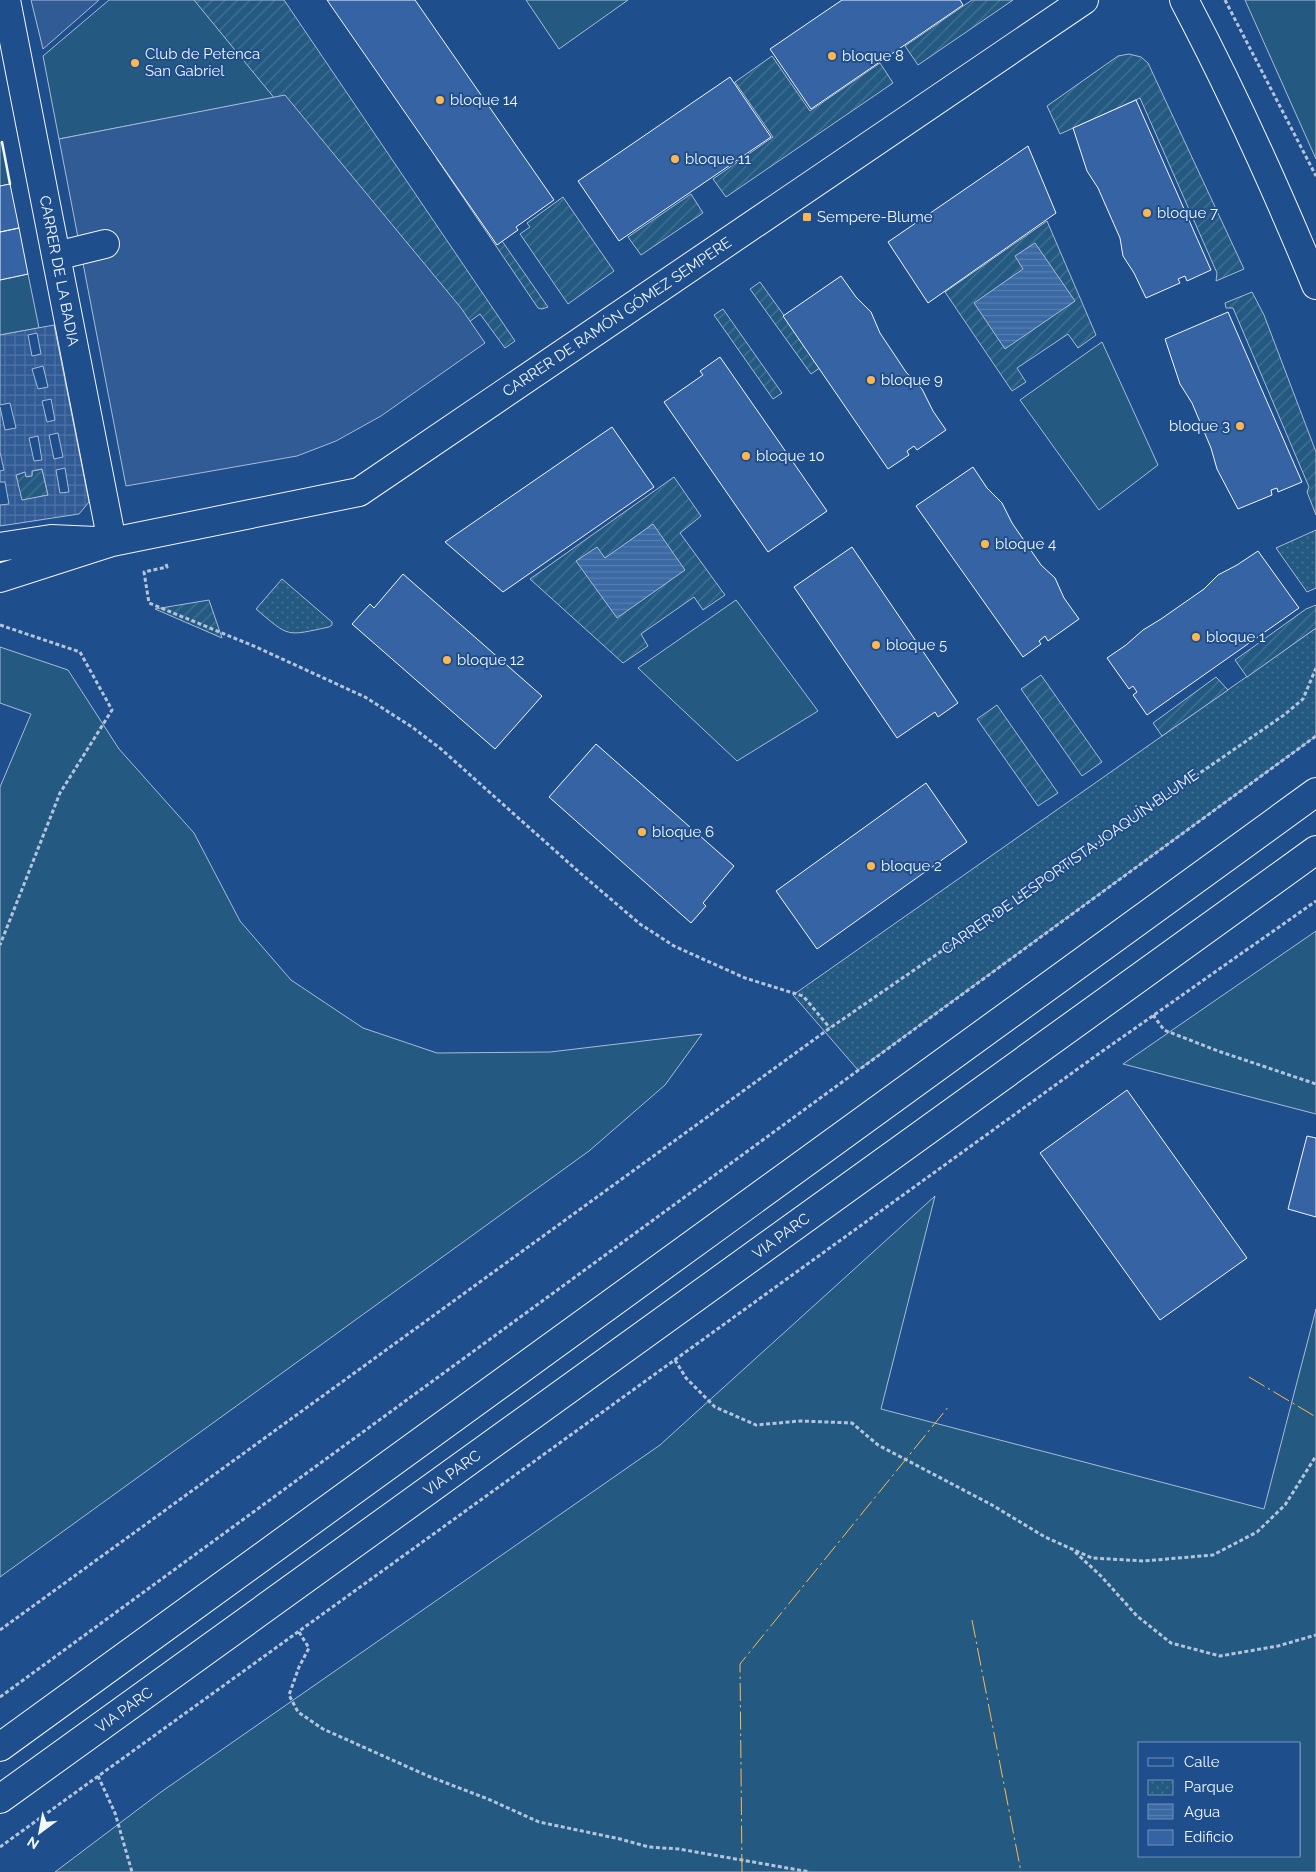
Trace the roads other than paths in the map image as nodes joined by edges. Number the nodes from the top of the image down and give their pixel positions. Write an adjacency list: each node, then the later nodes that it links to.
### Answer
1 (6, 0): 5 (main road, CARRER DE LA BADIA)
2 (1084, 0): 7 (main road, CARRER DE RAMÓN GÓMEZ SEMPERE)
3 (1184, 0): 6 (main road)
4 (105, 244): 5 (main road)
5 (56, 256): 7 (main road, CARRER DE LA BADIA)
6 (1316, 285)
7 (112, 542): 8 (main road, CARRER DE RAMÓN GÓMEZ SEMPERE); 9 (main road, CARRER DE RAMÓN GÓMEZ SEMPERE)
8 (0, 547)
9 (0, 578)
10 (1316, 792): 12 (main road)
11 (1316, 850): 13 (main road, VIA PARC)
12 (0, 1747)
13 (0, 1799)

